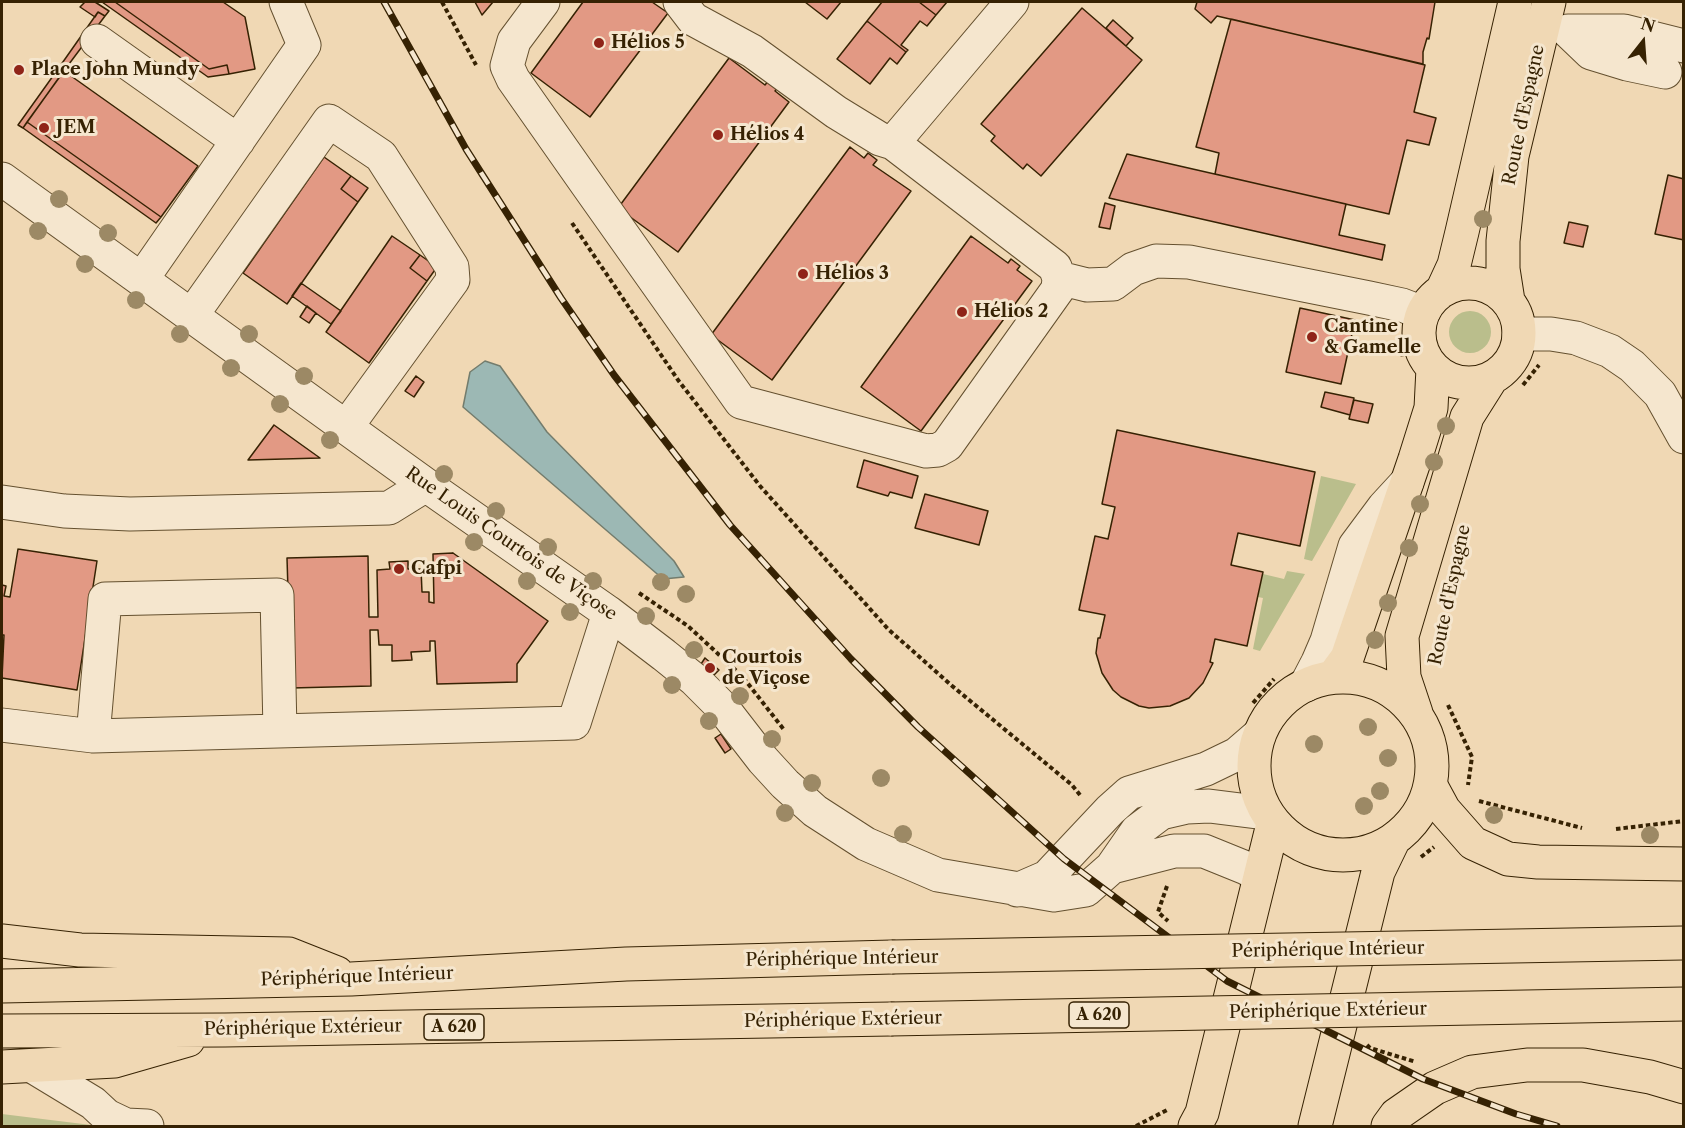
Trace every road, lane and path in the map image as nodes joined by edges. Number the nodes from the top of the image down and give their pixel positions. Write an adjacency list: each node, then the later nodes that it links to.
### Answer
1 (286, 2): 11 (street)
2 (543, 2): 13 (street)
3 (680, 2): 10 (street)
4 (1012, 2): 10 (street)
5 (1515, 2): 16 (main road, Route d'Espagne)
6 (1549, 2): 15 (main road, Route d'Espagne)
7 (97, 41): 11 (street)
8 (1683, 46): 9 (street)
9 (1665, 72)
10 (901, 134): 13 (street)
11 (238, 141): 14 (street)
12 (2, 179): 14 (street, Rue Louis Courtois de Viçose)
13 (1059, 278): 16 (street)
14 (142, 279): 17 (street, Rue Louis Courtois de Viçose)
15 (1508, 301): 16 (main road); 18 (main road)
16 (1433, 302): 19 (main road)
17 (192, 315): 21 (street, Rue Louis Courtois de Viçose); 21 (street)
18 (1520, 334): 20 (main road); 22 (street)
19 (1433, 368): 20 (main road); 26 (main road)
20 (1491, 379): 28 (main road, Route d'Espagne)
21 (347, 426): 23 (street, Rue Louis Courtois de Viçose)
22 (1683, 437)
23 (426, 485): 24 (street); 25 (street, Rue Louis Courtois de Viçose)
24 (2, 501)
25 (609, 613): 30 (street); 44 (street, Rue Louis Courtois de Viçose)
26 (1320, 681): 28 (main road); 31 (main road)
27 (1447, 702): 34 (path)
28 (1416, 713): 33 (main road)
29 (2, 725): 32 (street)
30 (280, 731): 32 (street); 32 (street)
31 (1259, 735): 36 (main road); 44 (street)
32 (93, 736)
33 (1431, 786): 40 (main road); 41 (main road)
34 (1468, 787)
35 (1474, 800): 38 (path)
36 (1269, 818): 40 (main road); 42 (street, Rue Louis Courtois de Viçose); 43 (main road)
37 (1683, 821): 39 (path)
38 (1588, 829)
39 (1605, 830)
40 (1393, 841): 56 (main road)
41 (1683, 864)
42 (1112, 867): 43 (street, Rue Louis Courtois de Viçose); 44 (street, Rue Louis Courtois de Viçose)
43 (1260, 876): 55 (main road)
44 (1017, 890)
45 (2, 941): 47 (main road)
46 (1683, 943): 47 (main road, Périphérique Intérieur, bridge)
47 (351, 979): 48 (main road, Périphérique Intérieur)
48 (2, 986)
49 (1683, 1004): 50 (main road, Périphérique Extérieur / A 620, bridge)
50 (225, 1030): 51 (main road, Périphérique Extérieur / A 620); 52 (main road)
51 (2, 1031)
52 (17, 1067): 54 (street)
53 (1683, 1087): 57 (main road)
54 (147, 1126)
55 (1195, 1126)
56 (1315, 1126)
57 (1388, 1126)

